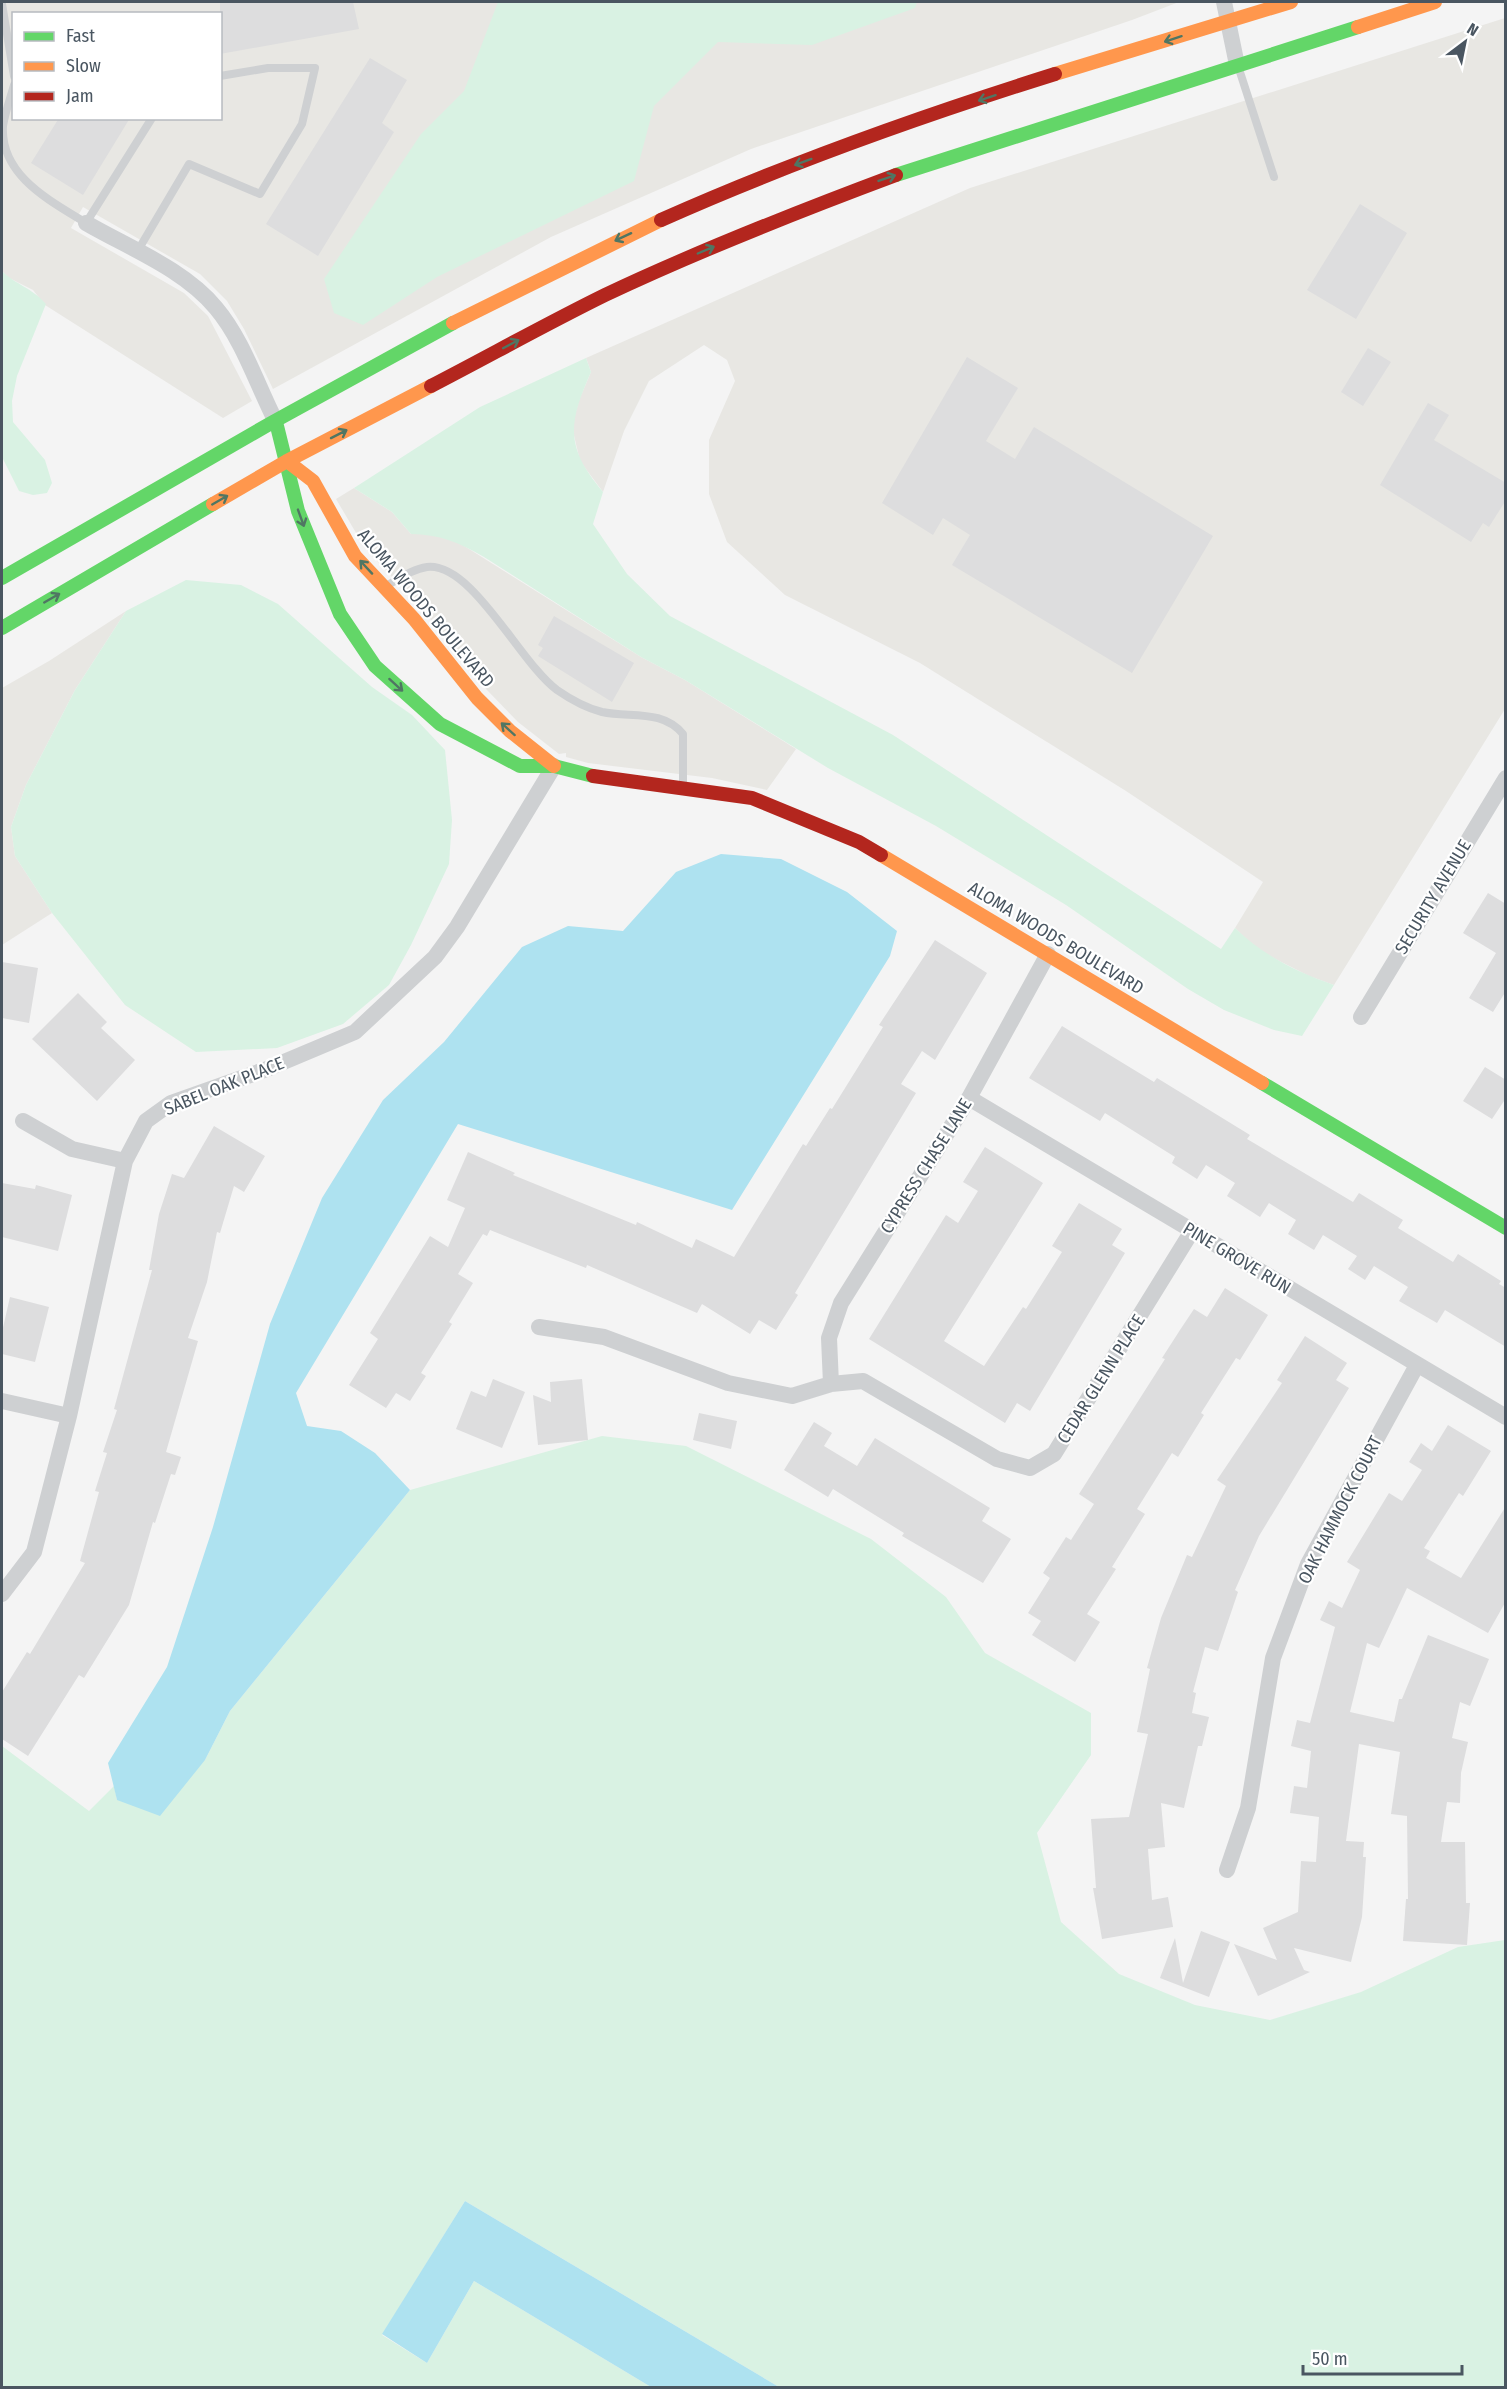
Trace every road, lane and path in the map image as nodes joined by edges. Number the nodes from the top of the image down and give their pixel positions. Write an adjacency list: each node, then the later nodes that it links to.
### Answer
1 (1224, 2): 5 (street)
2 (1291, 2): 5 (main road)
3 (1435, 2): 7 (main road)
4 (2, 3): 6 (lane)
5 (1229, 21): 7 (street); 14 (main road, one-way to 14)
6 (12, 64)
7 (1237, 65): 11 (lane); 15 (main road, one-way to 7)
8 (222, 76): 13 (lane)
9 (12, 92): 12 (lane)
10 (151, 120): 12 (lane)
11 (1274, 177)
12 (86, 223): 13 (street)
13 (137, 252): 14 (street)
14 (276, 422): 15 (main road, ALOMA WOODS BOULEVARD); 16 (main road)
15 (287, 461): 17 (main road, ALOMA WOODS BOULEVARD, one-way to 15); 18 (main road, one-way to 15); 19 (main road, ALOMA WOODS BOULEVARD, one-way to 19)
16 (2, 578)
17 (384, 587): 19 (main road, ALOMA WOODS BOULEVARD, one-way to 17); 21 (lane)
18 (2, 628)
19 (554, 766): 21 (main road, ALOMA WOODS BOULEVARD); 26 (street, SABEL OAK PLACE)
20 (1506, 778): 23 (street, SECURITY AVENUE)
21 (683, 786): 22 (main road, ALOMA WOODS BOULEVARD)
22 (1048, 954): 24 (street, CYPRESS CHASE LANE); 27 (main road, ALOMA WOODS BOULEVARD)
23 (1361, 1017)
24 (969, 1098): 28 (street, PINE GROVE RUN); 31 (street, CYPRESS CHASE LANE)
25 (23, 1121): 26 (street)
26 (125, 1161): 33 (street, SABEL OAK PLACE)
27 (1506, 1228)
28 (1192, 1231): 30 (street, PINE GROVE RUN); 31 (street, CEDAR GLENN PLACE)
29 (540, 1327): 31 (street, CEDAR GLENN PLACE)
30 (1417, 1365): 34 (street, PINE GROVE RUN); 36 (street, OAK HAMMOCK COURT)
31 (831, 1384)
32 (2, 1401): 33 (street)
33 (69, 1416): 35 (street, SABEL OAK PLACE)
34 (1506, 1417)
35 (2, 1594)
36 (1227, 1870)

